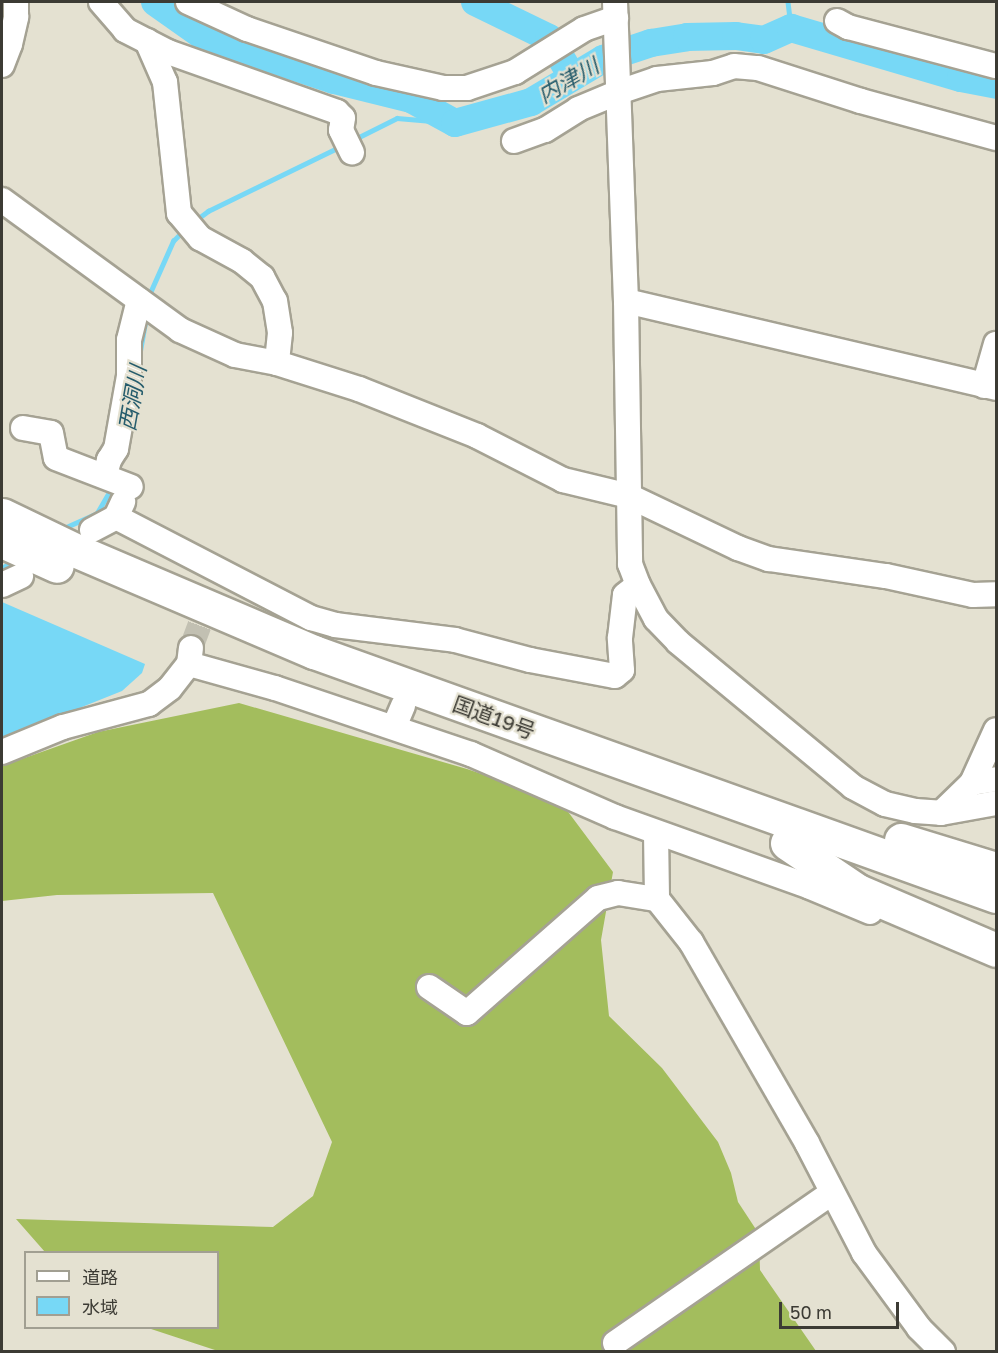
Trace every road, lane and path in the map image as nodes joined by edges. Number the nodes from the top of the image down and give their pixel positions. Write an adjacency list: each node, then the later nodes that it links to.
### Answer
1 (16, 2): 7 (street)
2 (101, 2): 6 (street)
3 (188, 2): 4 (street)
4 (615, 10): 9 (street)
5 (837, 21): 8 (street)
6 (147, 41): 12 (street); 17 (street)
7 (2, 65)
8 (996, 66)
9 (619, 92): 10 (street); 11 (street); 15 (street)
10 (996, 138)
11 (514, 141)
12 (352, 153)
13 (2, 200): 14 (street)
14 (139, 300): 17 (street); 20 (street)
15 (626, 301): 18 (street); 21 (street)
16 (996, 344): 18 (street)
17 (277, 363): 21 (street)
18 (990, 387)
19 (23, 428): 20 (street)
20 (105, 475): 23 (street)
21 (629, 496): 26 (street); 27 (street)
22 (2, 515): 35 (highway, 国道19号)
23 (116, 517): 24 (street); 26 (street)
24 (93, 530)
25 (2, 541): 28 (highway, 国道19号)
26 (638, 585): 34 (street)
27 (996, 594)
28 (399, 716): 30 (street); 35 (highway, 国道19号); 36 (street)
29 (996, 730): 32 (street)
30 (2, 752)
31 (996, 779): 32 (street)
32 (972, 783): 34 (street)
33 (996, 803): 34 (street)
34 (941, 813)
35 (787, 832): 37 (highway); 38 (highway, 国道19号); 40 (highway, 国道19号); 41 (highway)
36 (656, 833): 39 (street); 42 (street)
37 (996, 869)
38 (996, 896)
39 (657, 899): 43 (street); 44 (street)
40 (996, 918)
41 (996, 950)
42 (996, 965)
43 (429, 987)
44 (832, 1194): 45 (street); 46 (street)
45 (615, 1343)
46 (943, 1352)

